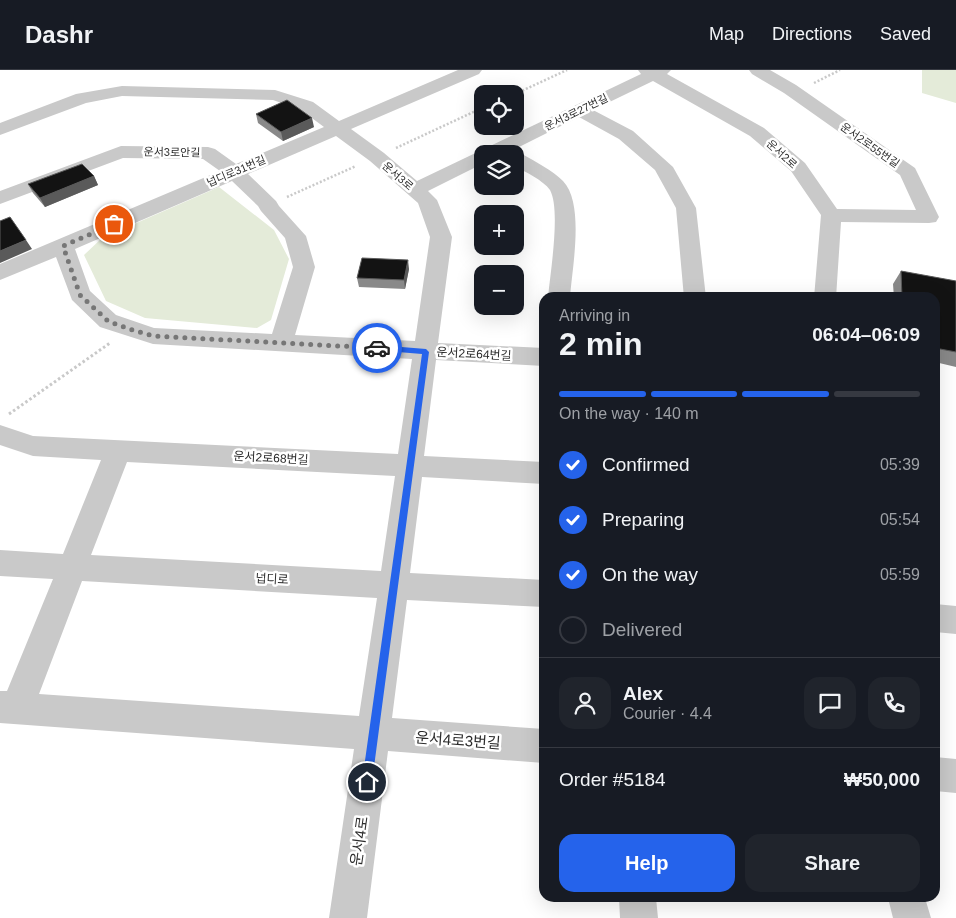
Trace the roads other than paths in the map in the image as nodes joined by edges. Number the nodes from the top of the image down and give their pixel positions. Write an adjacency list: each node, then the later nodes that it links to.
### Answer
1 (758, 70): 13 (street, 운서2로55번길)
2 (464, 71): 5 (street, 넙디로31번길)
3 (654, 71): 4 (street, 운서3로27번길); 13 (street, 운서2로)
4 (579, 110): 7 (street, 운서3로27번길); 17 (street)
5 (336, 128): 6 (street, 운서3로); 10 (street, 넙디로31번길); 11 (street, 운서3로)
6 (0, 129)
7 (515, 145)
8 (474, 165): 11 (street, 운서3로27번길)
9 (524, 165): 16 (street)
10 (234, 172): 12 (street, 운서3로안길); 14 (street, 넙디로31번길); 19 (street, 운서3로안길)
11 (414, 190): 20 (street, 운서3로)
12 (0, 198)
13 (830, 215): 18 (street)
14 (63, 246): 15 (street, 넙디로31번길); 19 (street, 운서2로64번길)
15 (0, 273)
16 (559, 292)
17 (694, 292)
18 (825, 292)
19 (281, 344): 20 (street, 운서2로64번길)
20 (426, 352): 21 (street, 운서2로64번길); 24 (street, 운서3로)
21 (539, 358)
22 (4, 425): 23 (street, 운서2로68번길)
23 (118, 450): 24 (street, 운서2로68번길); 27 (street)
24 (410, 466): 25 (street, 운서2로68번길); 28 (street, 운서3로)
25 (539, 473)
26 (0, 563): 27 (street, 넙디로)
27 (72, 567): 28 (street, 넙디로); 32 (street)
28 (393, 586): 29 (street, 넙디로); 33 (street, 운서4로)
29 (539, 594)
30 (940, 618): 31 (street)
31 (956, 620)
32 (9, 708): 33 (street, 운서4로3번길)
33 (373, 734): 34 (street, 운서4로3번길); 39 (street, 운서4로)
34 (539, 746)
35 (940, 774): 36 (street)
36 (956, 776)
37 (638, 902): 40 (street)
38 (909, 902): 41 (street)
39 (348, 918)
40 (639, 918)
41 (912, 918)

